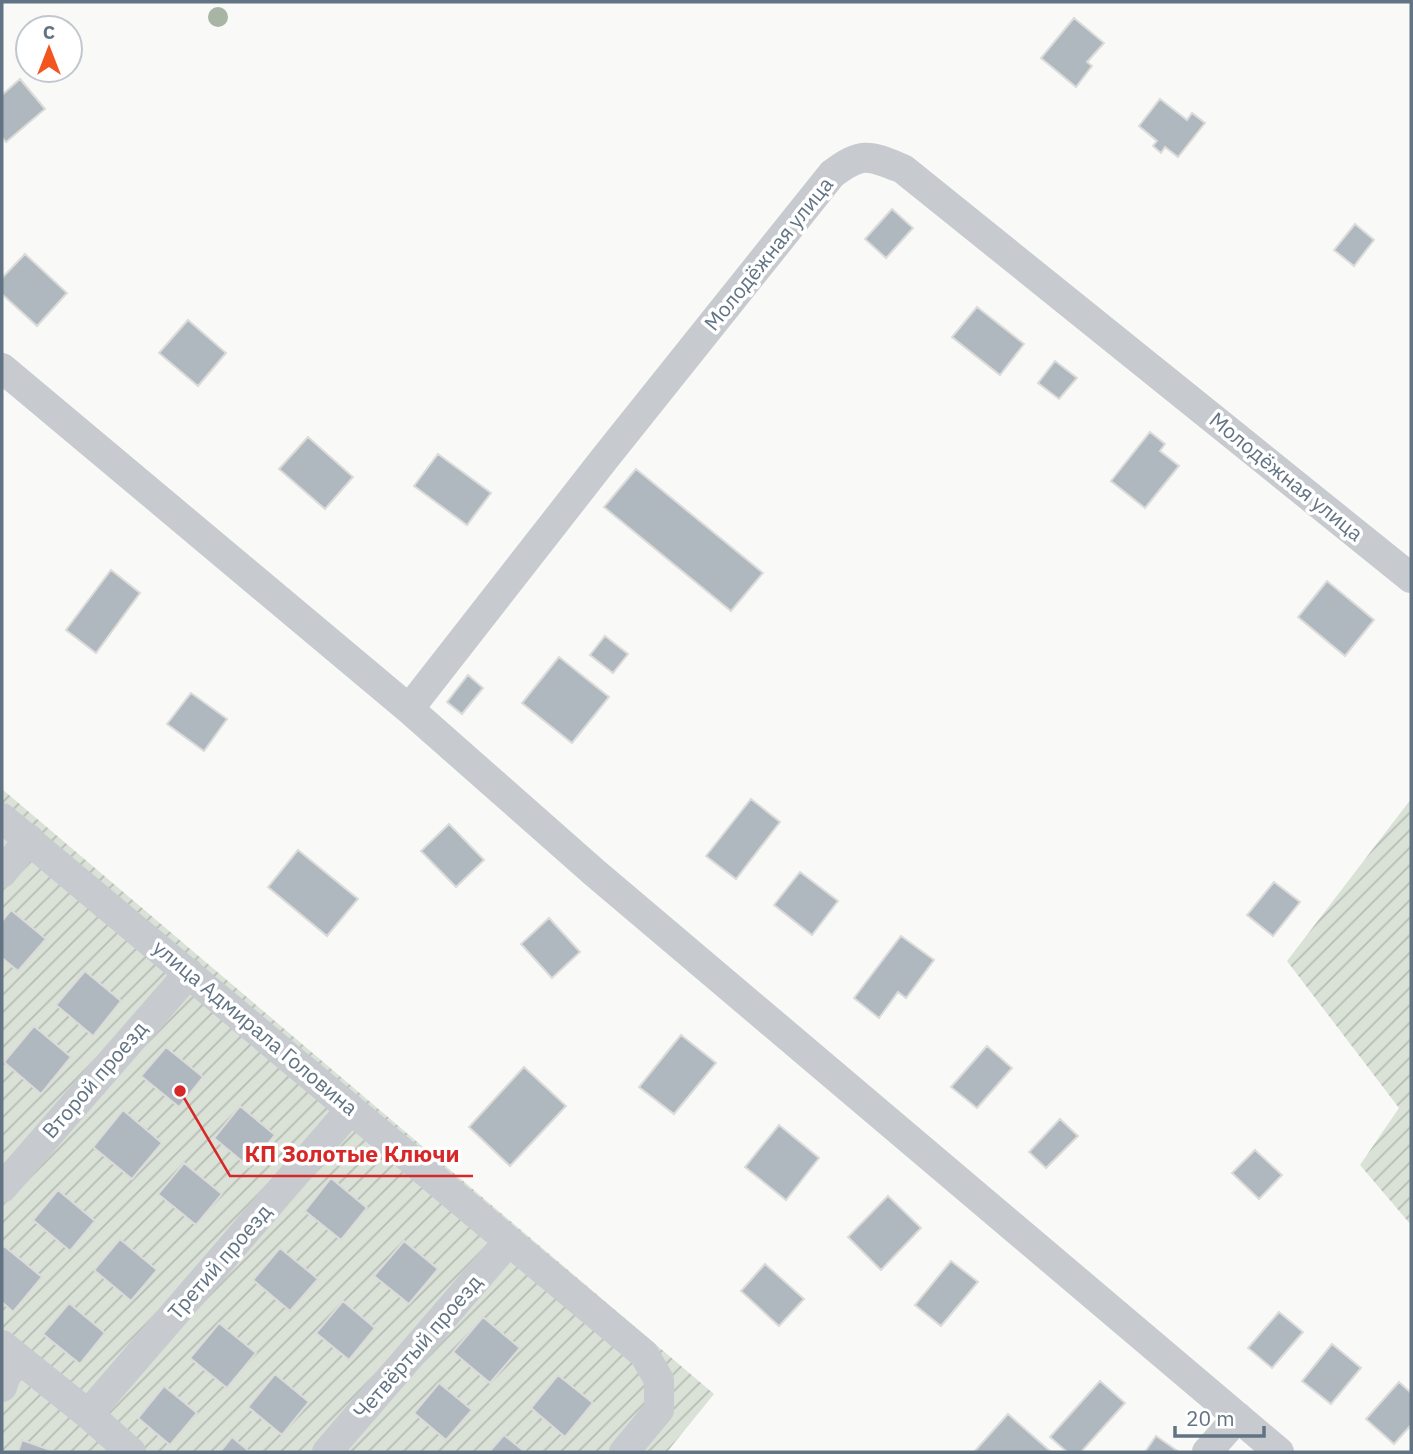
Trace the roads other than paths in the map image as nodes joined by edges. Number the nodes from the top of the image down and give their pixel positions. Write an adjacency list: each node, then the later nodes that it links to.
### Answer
1 (2, 368): 3 (street)
2 (1411, 578): 3 (street, Молодёжная улица)
3 (409, 709): 14 (street)
4 (2, 818): 5 (street, улица Адмирала Головина)
5 (29, 839): 6 (street); 7 (street, улица Адмирала Головина)
6 (2, 873)
7 (189, 973): 8 (street, улица Адмирала Головина); 9 (street, Второй проезд)
8 (351, 1109): 10 (street, улица Адмирала Головина); 13 (street, Третий проезд)
9 (2, 1188)
10 (508, 1242): 16 (street, Четвёртый проезд); 17 (street, улица Адмирала Головина)
11 (7, 1350): 12 (street); 13 (street)
12 (2, 1387)
13 (88, 1414): 15 (street)
14 (1238, 1417): 18 (street); 19 (street)
15 (131, 1452)
16 (327, 1452)
17 (624, 1452)
18 (1208, 1452)
19 (1279, 1452)

